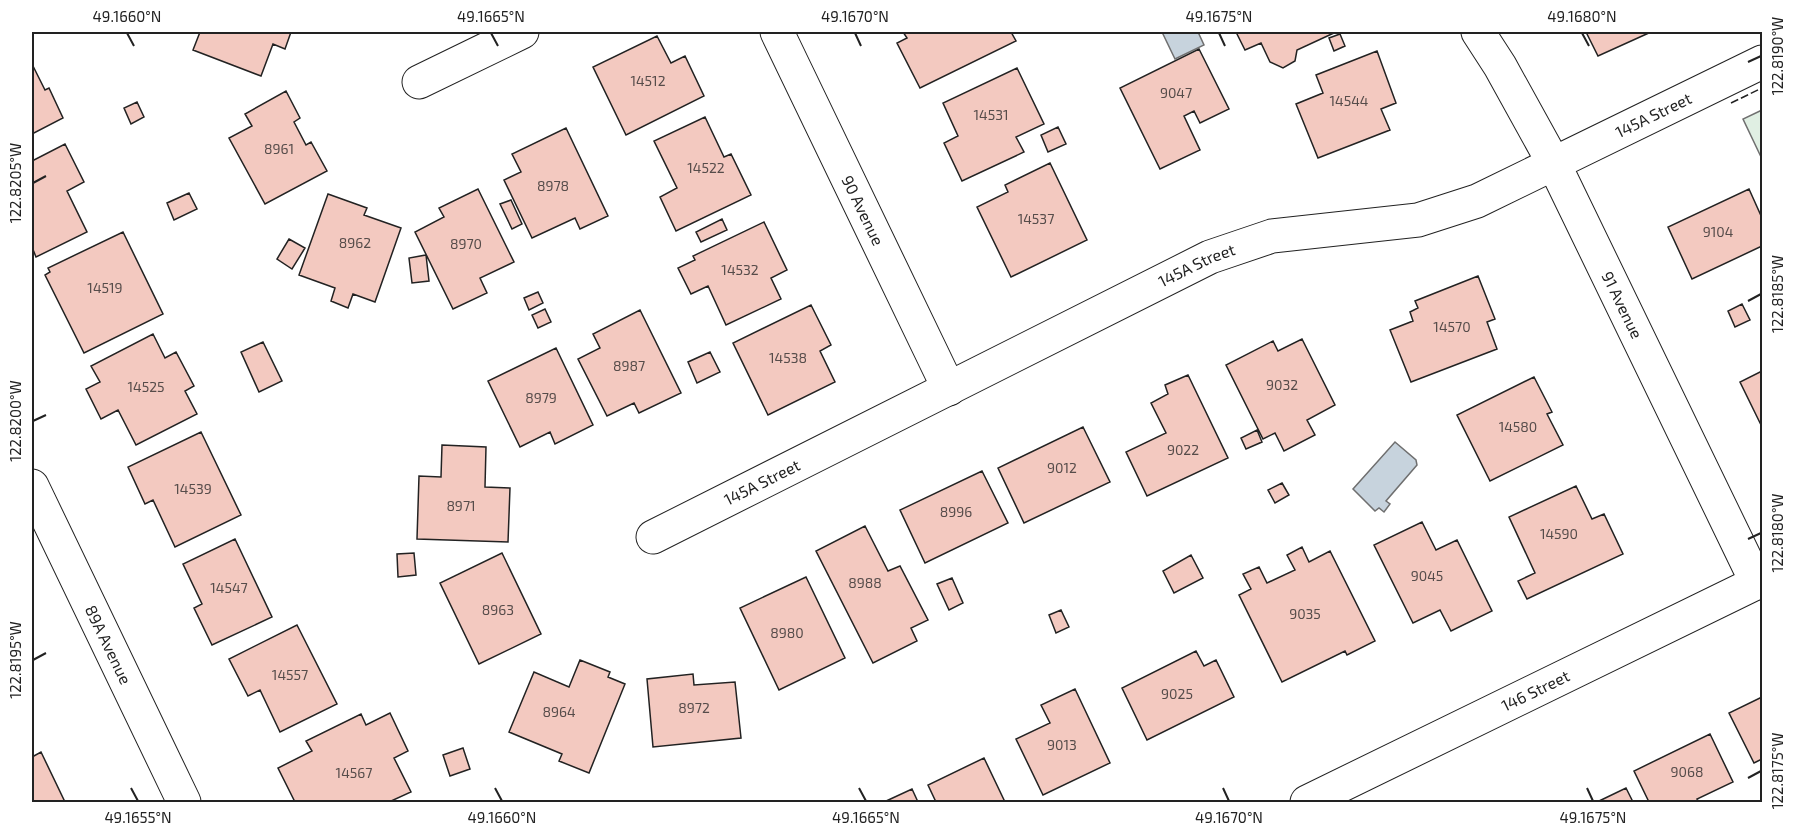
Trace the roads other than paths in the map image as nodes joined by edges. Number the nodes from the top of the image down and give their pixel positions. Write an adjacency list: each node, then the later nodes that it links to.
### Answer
1 (522, 32): 5 (street)
2 (777, 32): 7 (street, 90 Avenue)
3 (1478, 32): 6 (street, 91 Avenue)
4 (1762, 62): 6 (street, 145A Street)
5 (419, 82)
6 (1553, 162): 7 (street, 145A Street); 10 (street, 91 Avenue)
7 (949, 389): 9 (street, 145A Street)
8 (32, 486): 11 (street, 89A Avenue)
9 (653, 537)
10 (1760, 581): 12 (street, 146 Street)
11 (184, 802)
12 (1307, 802)

